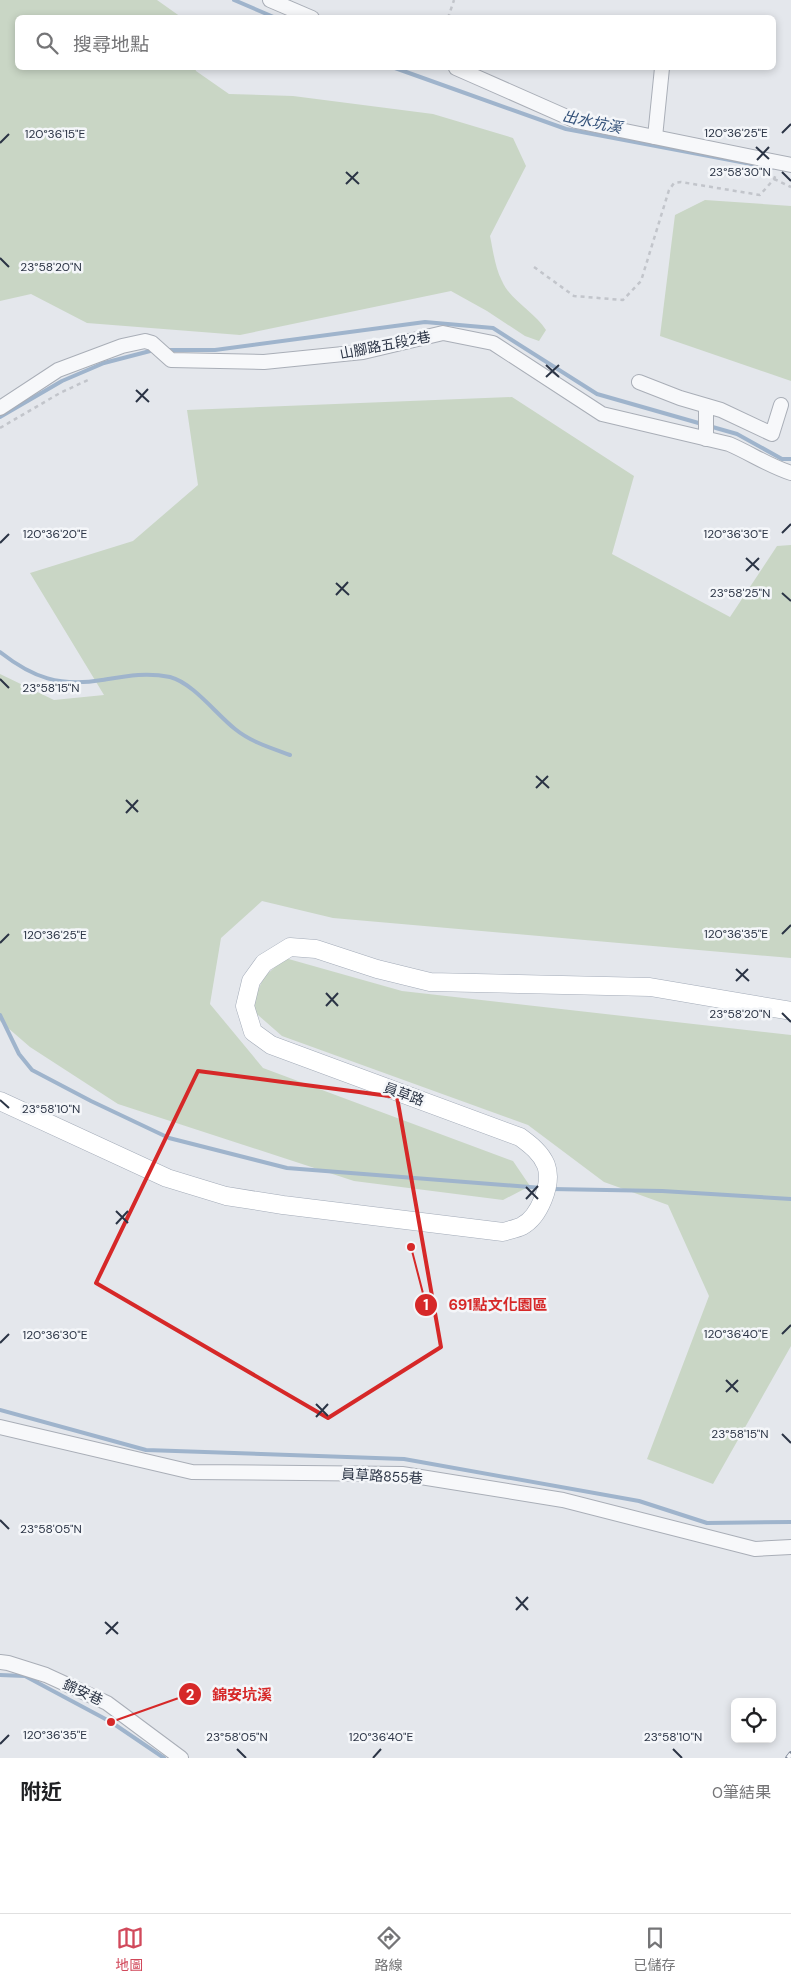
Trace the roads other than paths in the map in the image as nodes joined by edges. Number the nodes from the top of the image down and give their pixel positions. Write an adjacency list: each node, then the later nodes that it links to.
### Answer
1 (270, 0): 2 (street)
2 (305, 15)
3 (461, 70): 5 (street)
4 (662, 70): 5 (street)
5 (655, 137): 6 (street)
6 (791, 165)
7 (639, 382): 9 (street)
8 (780, 405): 9 (street)
9 (706, 406): 11 (street)
10 (0, 408): 11 (street, 山腳路五段2巷)
11 (706, 439): 12 (street, 山腳路五段2巷)
12 (791, 473)
13 (791, 1011): 14 (main road, 員草路)
14 (0, 1101)
15 (0, 1427): 16 (street, 員草路855巷)
16 (791, 1547)
17 (0, 1662): 18 (street, 錦安巷)
18 (181, 1758)

